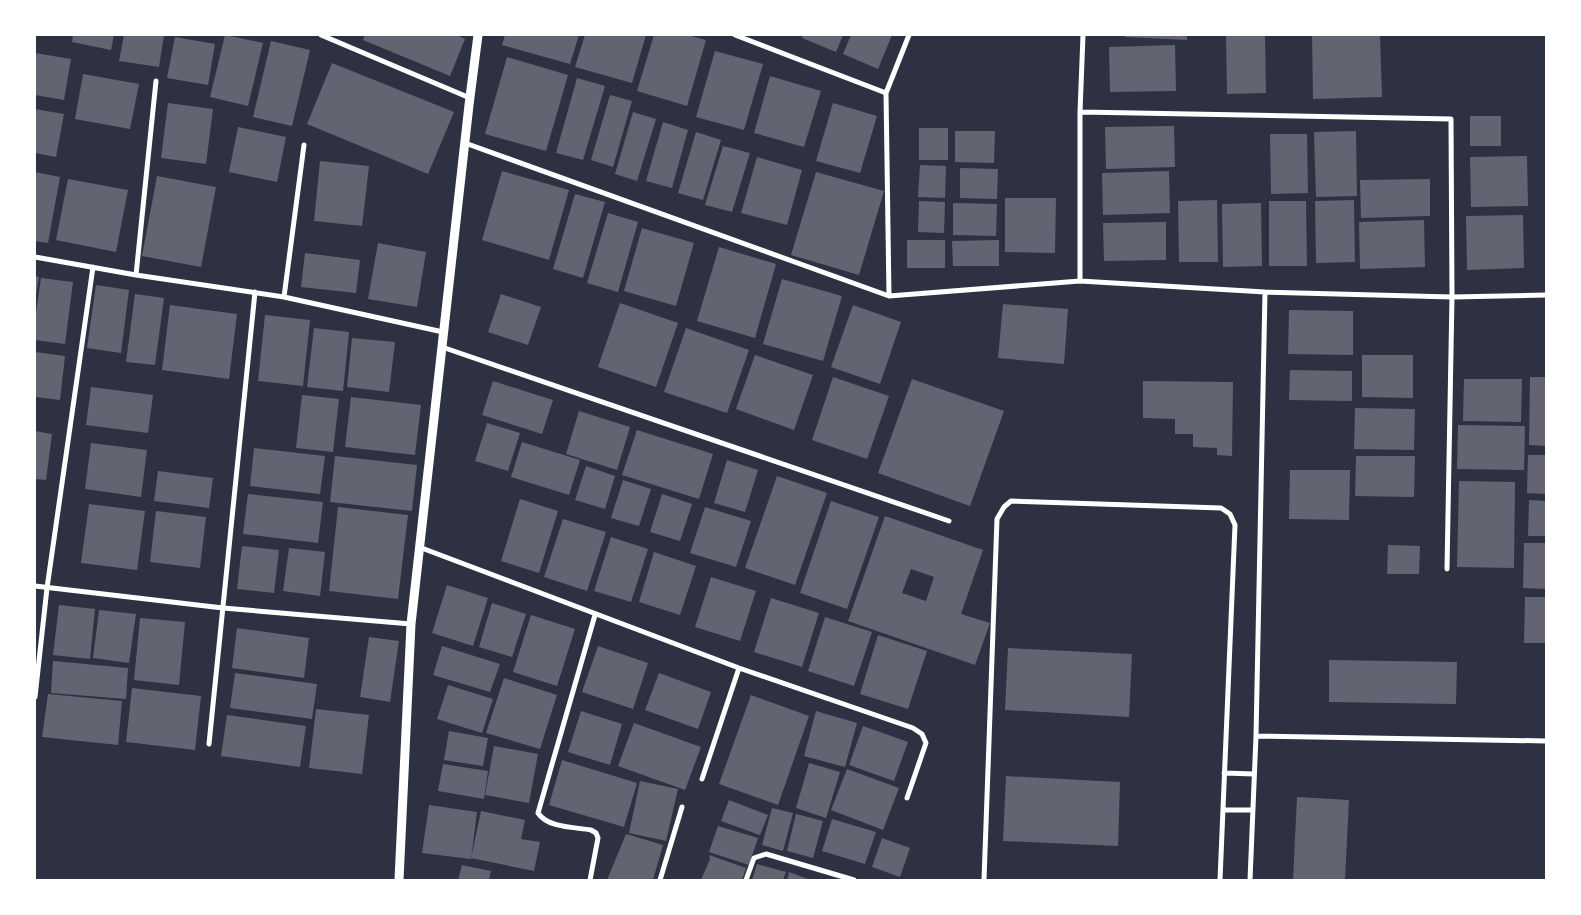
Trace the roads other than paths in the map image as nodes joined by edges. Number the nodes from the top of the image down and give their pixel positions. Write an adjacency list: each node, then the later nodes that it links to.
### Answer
1 (321, 35): 8 (street)
2 (478, 35): 8 (street)
3 (735, 35): 7 (street)
4 (909, 35): 7 (street)
5 (1083, 35): 9 (street)
6 (156, 81): 14 (street)
7 (886, 92): 19 (street)
8 (470, 98): 10 (street)
9 (1080, 112): 15 (street); 20 (street)
10 (465, 143): 19 (street); 22 (street)
11 (304, 145): 21 (street)
12 (35, 257): 13 (street)
13 (93, 267): 14 (street); 28 (street)
14 (136, 275): 16 (street)
15 (1080, 281): 17 (street); 19 (street)
16 (255, 292): 21 (street); 29 (street)
17 (1265, 292): 20 (street); 34 (street)
18 (1546, 295): 20 (street)
19 (889, 296)
20 (1452, 297): 26 (street)
21 (284, 298): 22 (street)
22 (443, 332): 23 (street)
23 (442, 347): 24 (street); 25 (street)
24 (949, 521)
25 (419, 547): 30 (street); 31 (street)
26 (1447, 569)
27 (35, 586): 28 (street)
28 (47, 588): 29 (street); 33 (street)
29 (223, 608): 31 (street); 36 (street)
30 (595, 615): 32 (street); 46 (street)
31 (411, 624): 45 (street)
32 (739, 668): 39 (street); 40 (street)
33 (35, 697)
34 (1256, 736): 35 (street); 38 (street)
35 (1546, 741)
36 (209, 744)
37 (1224, 773): 38 (street); 42 (street); 50 (street)
38 (1254, 774): 43 (street)
39 (702, 779)
40 (907, 798)
41 (682, 807): 47 (street)
42 (1223, 810): 43 (street); 51 (street)
43 (1252, 810): 52 (street)
44 (839, 878): 48 (street); 49 (street)
45 (399, 880)
46 (590, 880)
47 (660, 880)
48 (746, 880)
49 (854, 880)
50 (984, 880)
51 (1220, 880)
52 (1250, 880)

